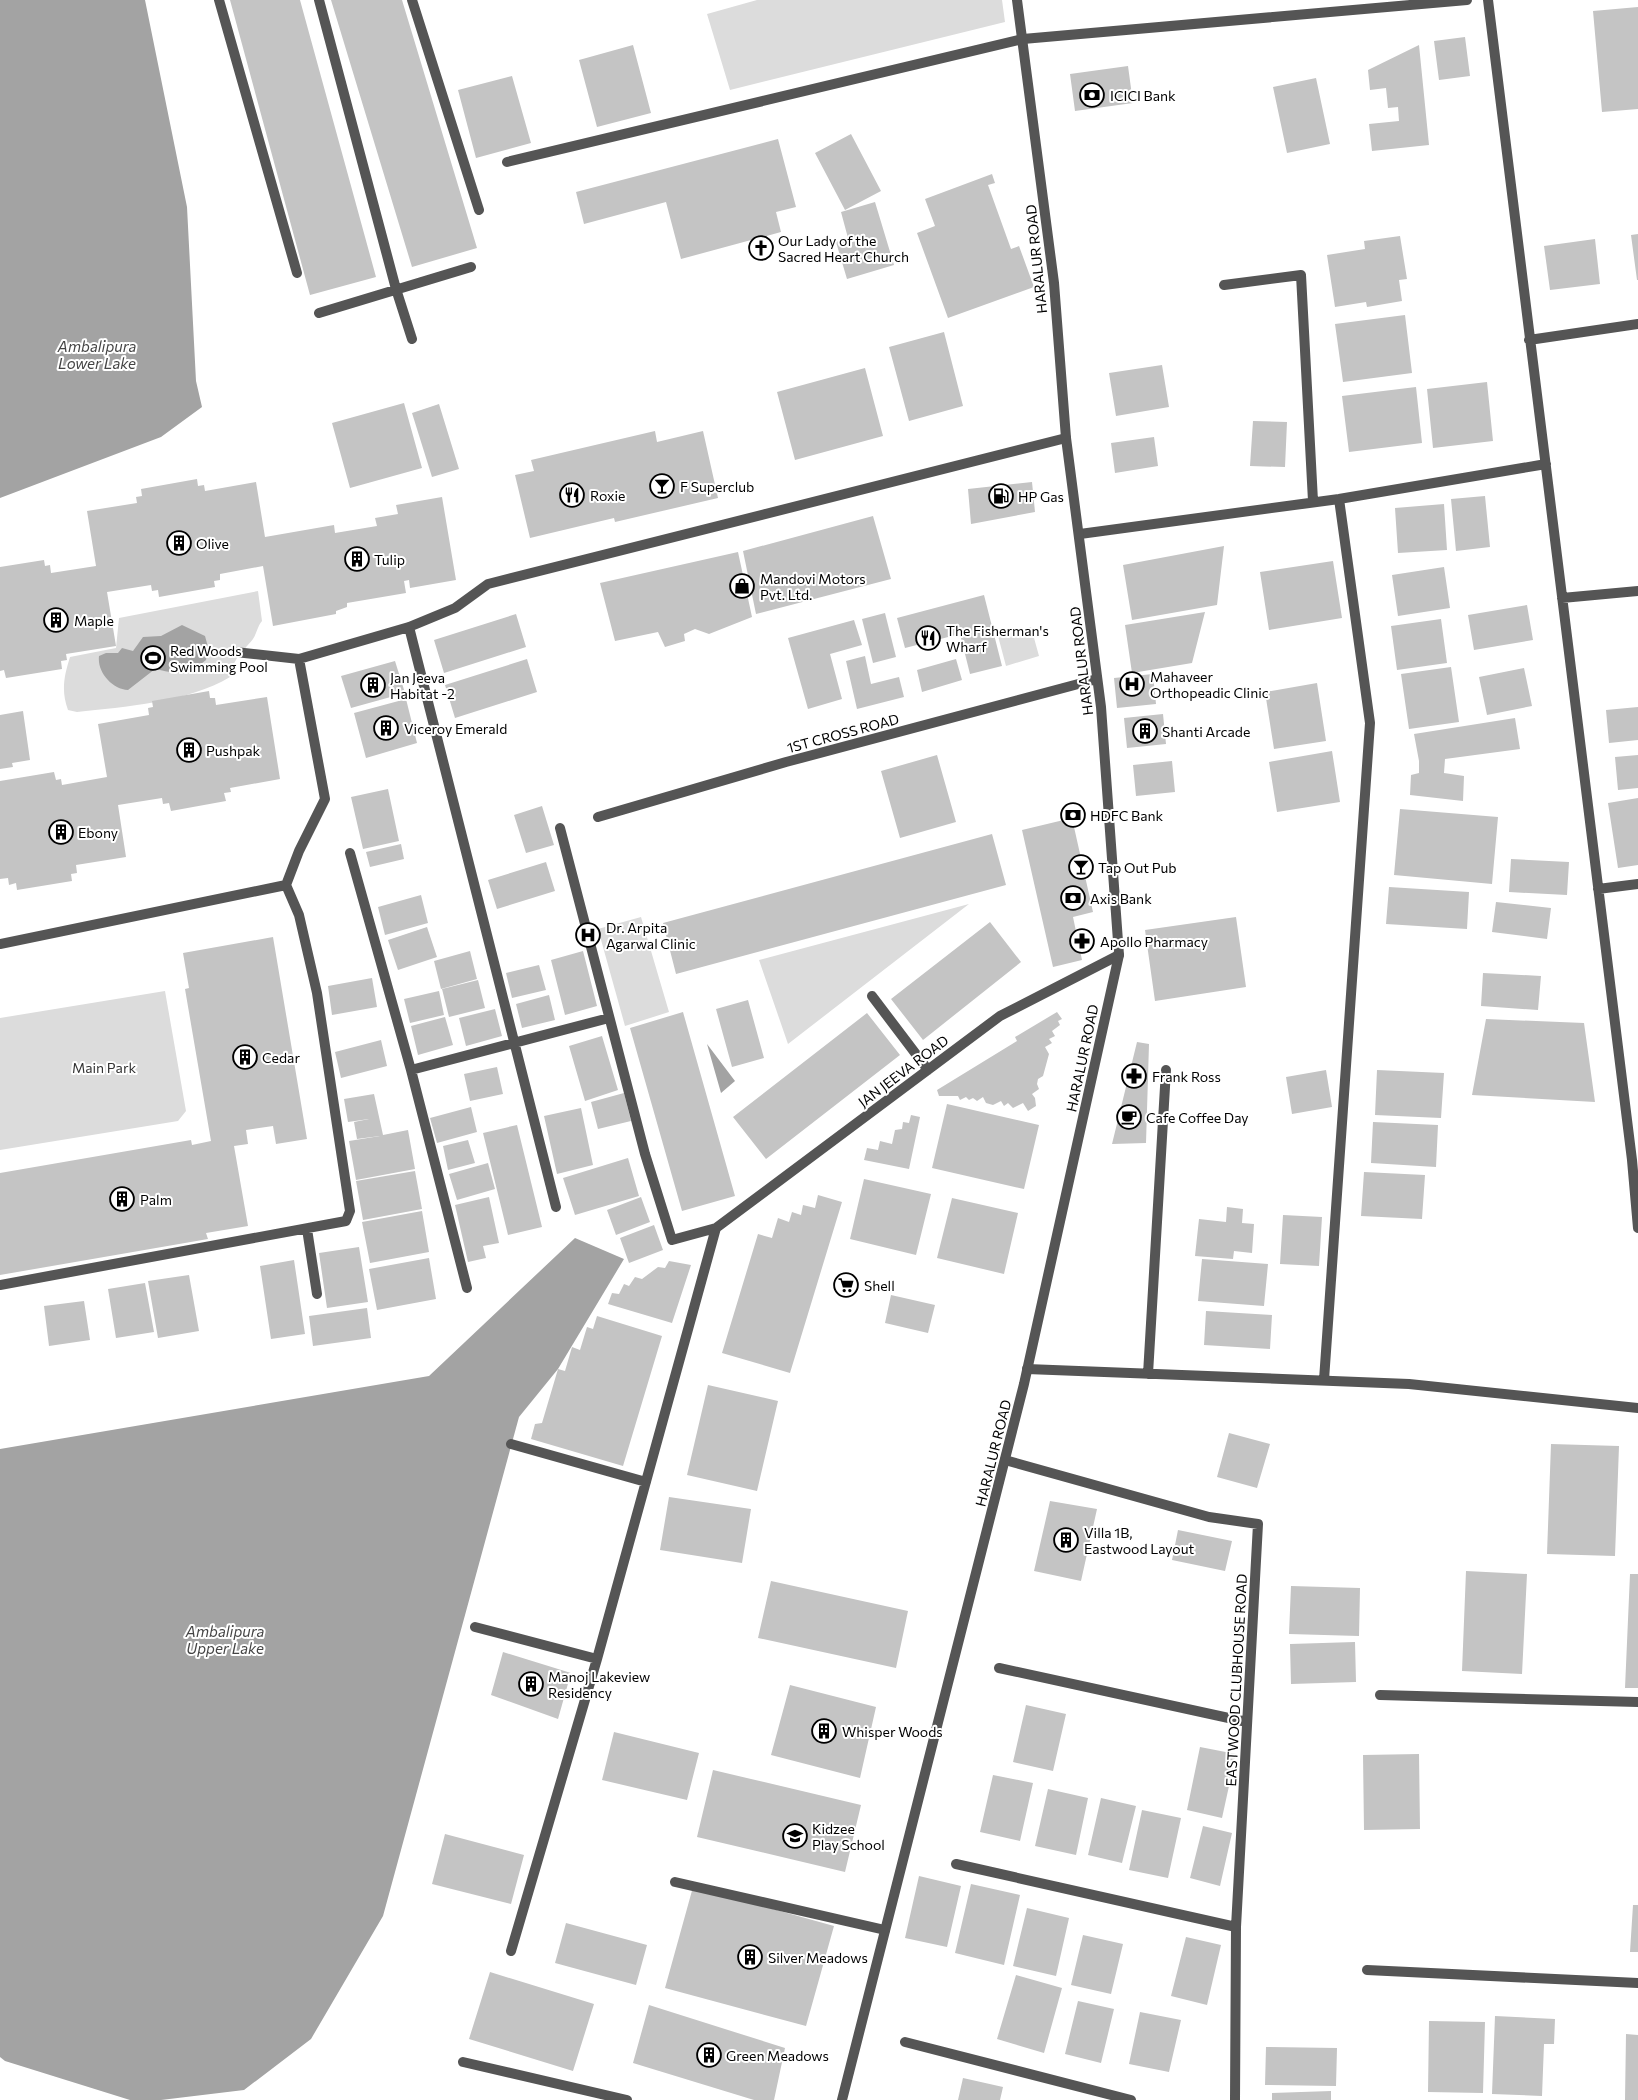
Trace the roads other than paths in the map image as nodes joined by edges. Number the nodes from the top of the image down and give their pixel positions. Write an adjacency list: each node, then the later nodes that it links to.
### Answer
1 (219, 0): 11 (street)
2 (320, 0): 13 (street)
3 (412, 0): 9 (street)
4 (1017, 0): 7 (street, HARALUR ROAD)
5 (1467, 0): 7 (street)
6 (1488, 0): 17 (street)
7 (1023, 39): 8 (street); 18 (street, HARALUR ROAD)
8 (507, 162)
9 (478, 210)
10 (471, 267): 13 (street)
11 (297, 273)
12 (1224, 285): 21 (street)
13 (396, 289): 14 (street); 16 (street)
14 (320, 313)
15 (1638, 324): 17 (street)
16 (412, 340)
17 (1529, 340): 19 (street)
18 (1066, 438): 22 (street, HARALUR ROAD); 25 (street)
19 (1546, 464): 20 (street); 24 (street)
20 (1339, 499): 21 (street); 53 (street)
21 (1313, 501): 22 (street)
22 (1080, 534): 28 (street, HARALUR ROAD)
23 (1638, 591): 24 (street)
24 (1562, 598): 34 (street)
25 (409, 627): 27 (street); 39 (street)
26 (235, 652): 27 (street)
27 (299, 659): 33 (street)
28 (1097, 679): 29 (street, 1ST CROSS ROAD); 36 (street, HARALUR ROAD)
29 (598, 817)
30 (560, 828): 38 (street)
31 (350, 853): 40 (street)
32 (1638, 884): 34 (street)
33 (286, 885): 35 (street); 47 (street)
34 (1598, 889): 43 (street)
35 (0, 944)
36 (1119, 955): 41 (street, JAN JEEVA ROAD); 51 (street, HARALUR ROAD)
37 (872, 996): 41 (street)
38 (609, 1018): 39 (street); 45 (street)
39 (516, 1042): 40 (street); 44 (street)
40 (410, 1070): 49 (street)
41 (928, 1070): 45 (street, JAN JEEVA ROAD)
42 (1166, 1070): 52 (street)
43 (1635, 1160): 46 (street)
44 (556, 1207)
45 (716, 1228): 57 (street)
46 (1638, 1228)
47 (307, 1229): 48 (street); 50 (street)
48 (0, 1285)
49 (466, 1288)
50 (317, 1294)
51 (1027, 1369): 52 (street); 56 (street, HARALUR ROAD)
52 (1148, 1374): 53 (street)
53 (1324, 1380): 54 (street)
54 (1638, 1408)
55 (511, 1444): 57 (street)
56 (1005, 1460): 63 (street, EASTWOOD CLUBHOUSE ROAD); 67 (street, HARALUR ROAD)
57 (646, 1482): 59 (street)
58 (475, 1627): 59 (street)
59 (597, 1659): 68 (street)
60 (999, 1668): 63 (street)
61 (1380, 1695): 62 (street)
62 (1638, 1702)
63 (1247, 1722): 66 (street, EASTWOOD CLUBHOUSE ROAD)
64 (956, 1864): 66 (street)
65 (675, 1882): 67 (street)
66 (1236, 1927): 76 (street, EASTWOOD CLUBHOUSE ROAD)
67 (885, 1930): 74 (street, HARALUR ROAD)
68 (512, 1951)
69 (1367, 1970): 70 (street)
70 (1638, 1984)
71 (905, 2042): 75 (street)
72 (463, 2062): 73 (street)
73 (627, 2100)
74 (842, 2100)
75 (1131, 2100)
76 (1235, 2100)

